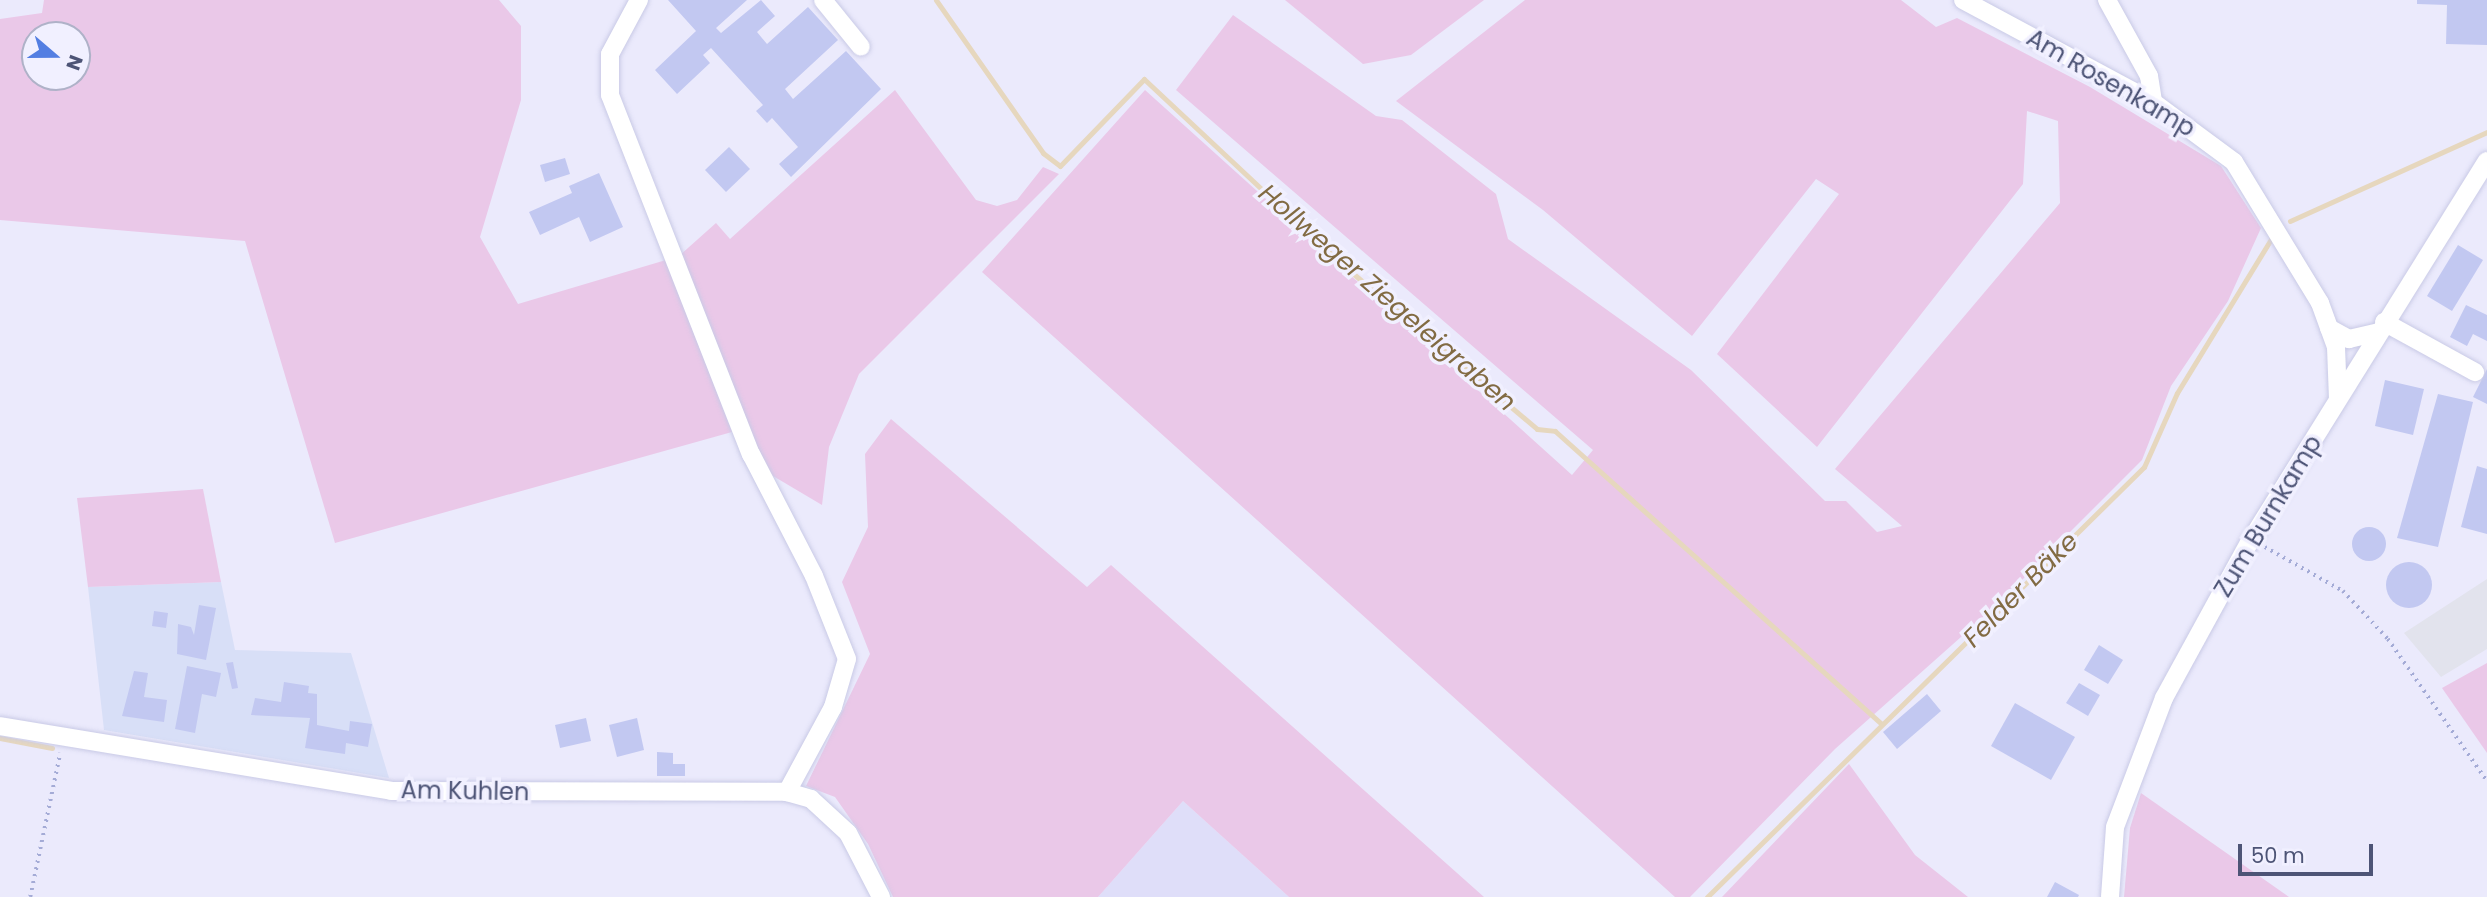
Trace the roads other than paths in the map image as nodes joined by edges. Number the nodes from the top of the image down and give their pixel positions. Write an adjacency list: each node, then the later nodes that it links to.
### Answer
1 (639, 0): 13 (street)
2 (823, 0): 5 (street)
3 (1962, 0): 6 (street, Am Rosenkamp)
4 (2107, 0): 6 (street)
5 (861, 47)
6 (2153, 102): 9 (street, Am Rosenkamp)
7 (2484, 172): 8 (street, Zum Burnkamp)
8 (2382, 327): 9 (street); 10 (street); 11 (street, Zum Burnkamp)
9 (2329, 328): 11 (street, Am Rosenkamp)
10 (2475, 372)
11 (2338, 398): 15 (street, Zum Burnkamp)
12 (0, 726): 13 (street, Am Kuhlen)
13 (787, 792): 14 (street, Am Kuhlen)
14 (881, 897)
15 (2110, 897)

